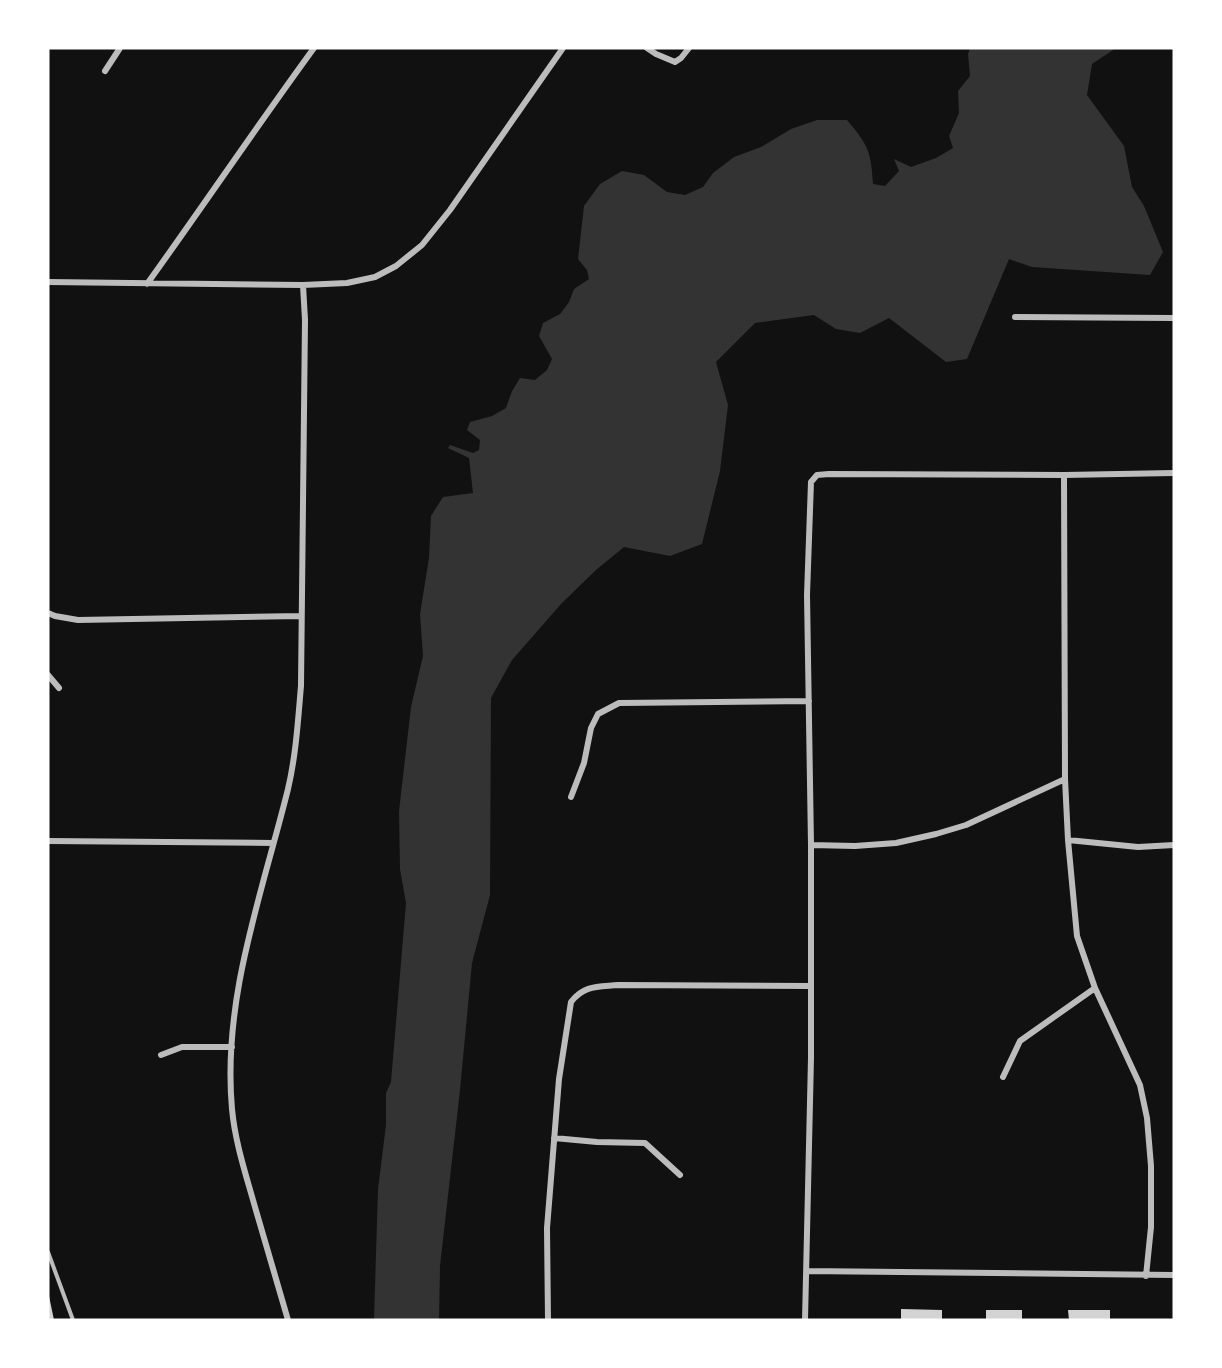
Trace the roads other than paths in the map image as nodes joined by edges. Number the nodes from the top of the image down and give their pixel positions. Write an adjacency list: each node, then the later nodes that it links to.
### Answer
1 (120, 48): 6 (street)
2 (314, 48): 8 (street)
3 (563, 48): 9 (street)
4 (647, 48): 5 (street)
5 (689, 48)
6 (105, 71)
7 (48, 282): 8 (street)
8 (147, 284): 9 (street)
9 (303, 285): 15 (street)
10 (1015, 317): 11 (street)
11 (1174, 318)
12 (1174, 473): 13 (street)
13 (1064, 475): 18 (street); 19 (street)
14 (48, 613): 15 (street)
15 (301, 616): 23 (street)
16 (48, 675): 17 (street)
17 (58, 688)
18 (809, 701): 20 (street); 24 (street)
19 (1065, 778): 21 (street); 24 (street)
20 (570, 797)
21 (1068, 840): 25 (street); 27 (street)
22 (48, 841): 23 (street)
23 (273, 843): 28 (street)
24 (811, 844): 26 (street)
25 (1174, 846)
26 (811, 986): 31 (street); 34 (street)
27 (1095, 988): 30 (street); 36 (street)
28 (232, 1047): 29 (street); 38 (street)
29 (161, 1055)
30 (1003, 1077)
31 (554, 1138): 32 (street); 39 (street)
32 (680, 1175)
33 (48, 1252): 37 (lane)
34 (807, 1271): 36 (street); 40 (street)
35 (1174, 1275): 36 (street)
36 (1146, 1276)
37 (73, 1320)
38 (288, 1320)
39 (548, 1320)
40 (806, 1320)

